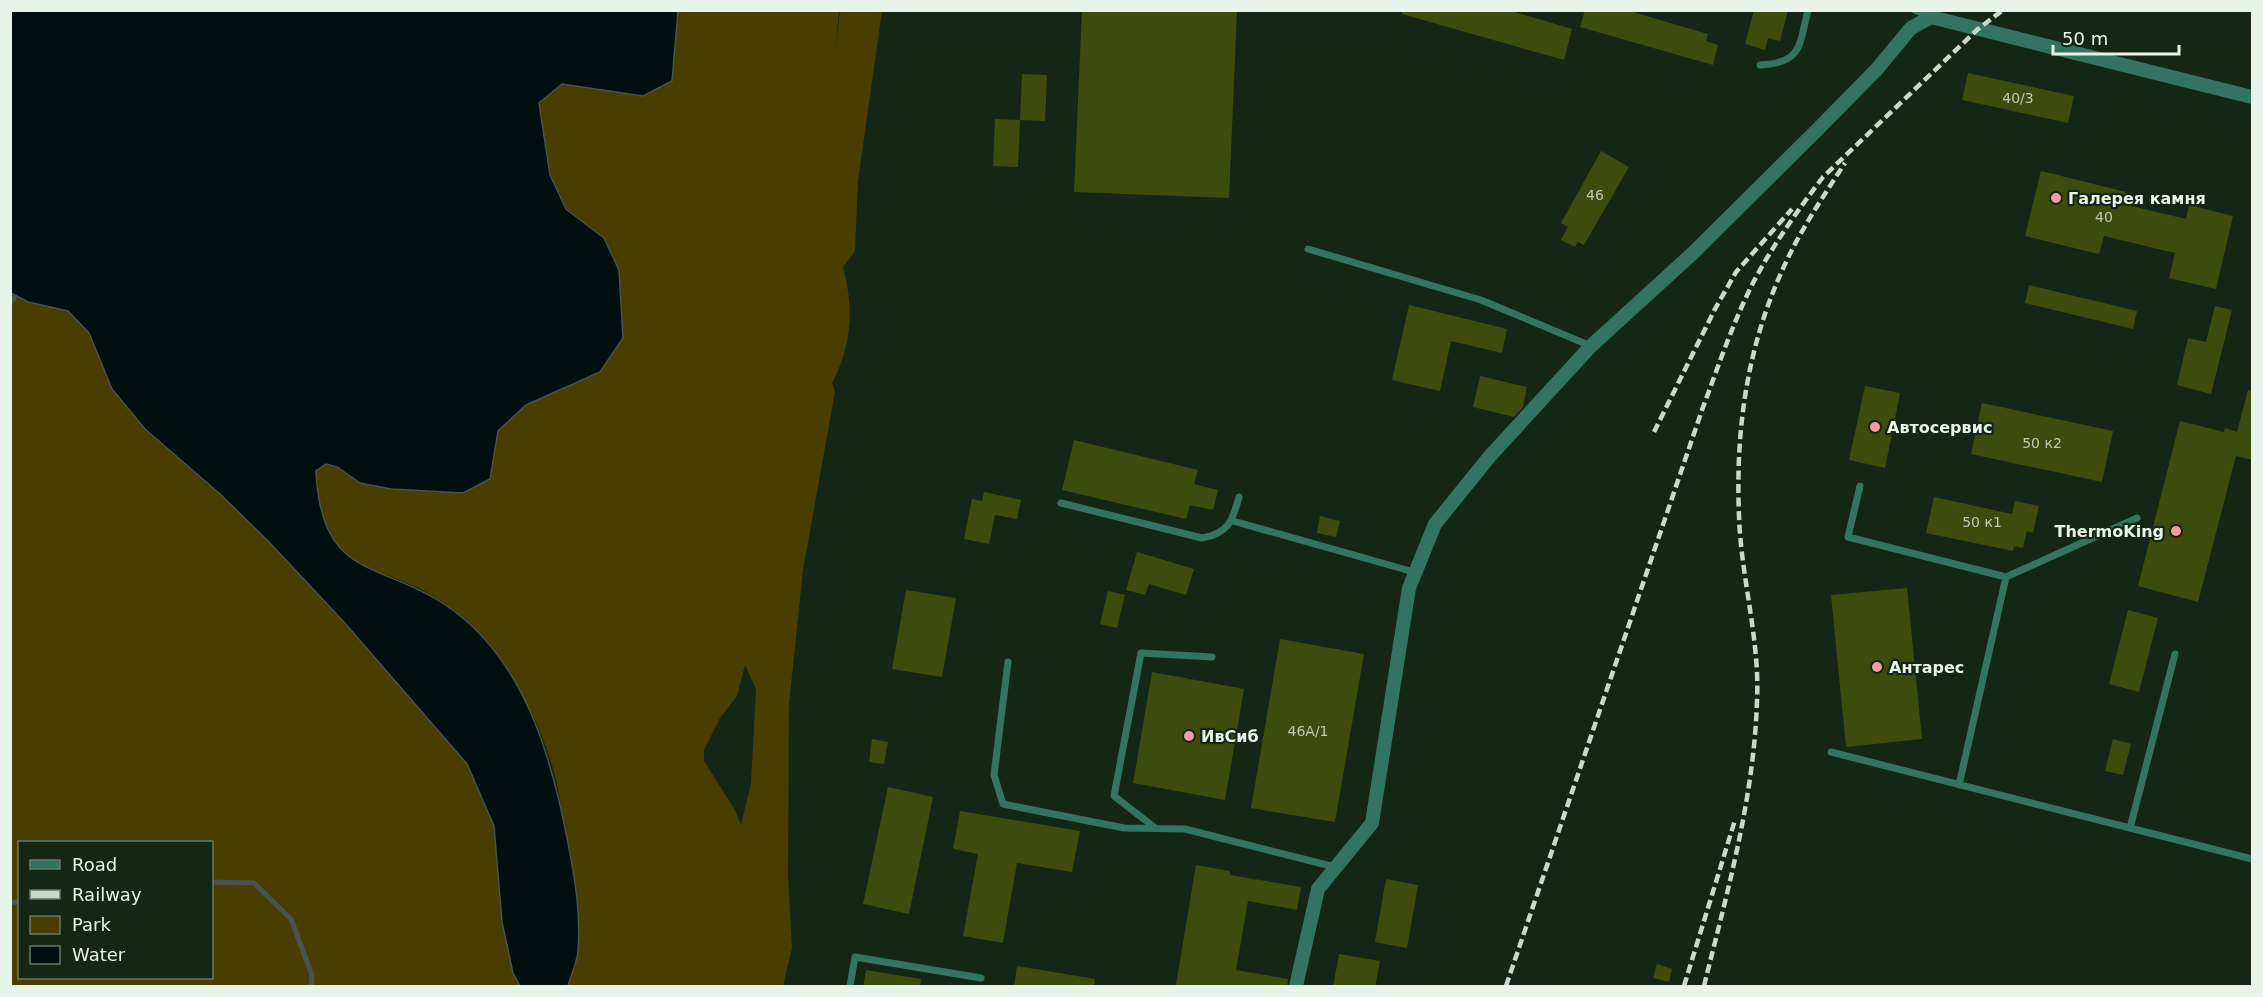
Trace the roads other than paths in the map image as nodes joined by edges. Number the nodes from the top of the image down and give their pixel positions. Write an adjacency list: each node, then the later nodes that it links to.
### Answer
1 (1808, 10): 4 (lane)
2 (1915, 10): 3 (lane)
3 (1931, 17): 5 (street); 7 (street)
4 (1760, 65)
5 (2253, 97)
6 (1308, 249): 7 (lane)
7 (1591, 346): 13 (street)
8 (1860, 486): 14 (lane)
9 (1239, 497): 12 (lane)
10 (1061, 503): 12 (lane)
11 (2137, 518): 14 (lane)
12 (1233, 521): 13 (lane)
13 (1414, 572): 23 (street)
14 (2006, 577): 19 (lane)
15 (2175, 654): 21 (lane)
16 (1212, 657): 20 (lane)
17 (1008, 662): 20 (lane)
18 (1831, 753): 19 (lane)
19 (1959, 785): 21 (lane)
20 (1155, 827): 23 (lane)
21 (2130, 828): 22 (lane)
22 (2253, 859)
23 (1335, 867): 26 (street)
24 (981, 978): 25 (lane)
25 (850, 987)
26 (1296, 987)

